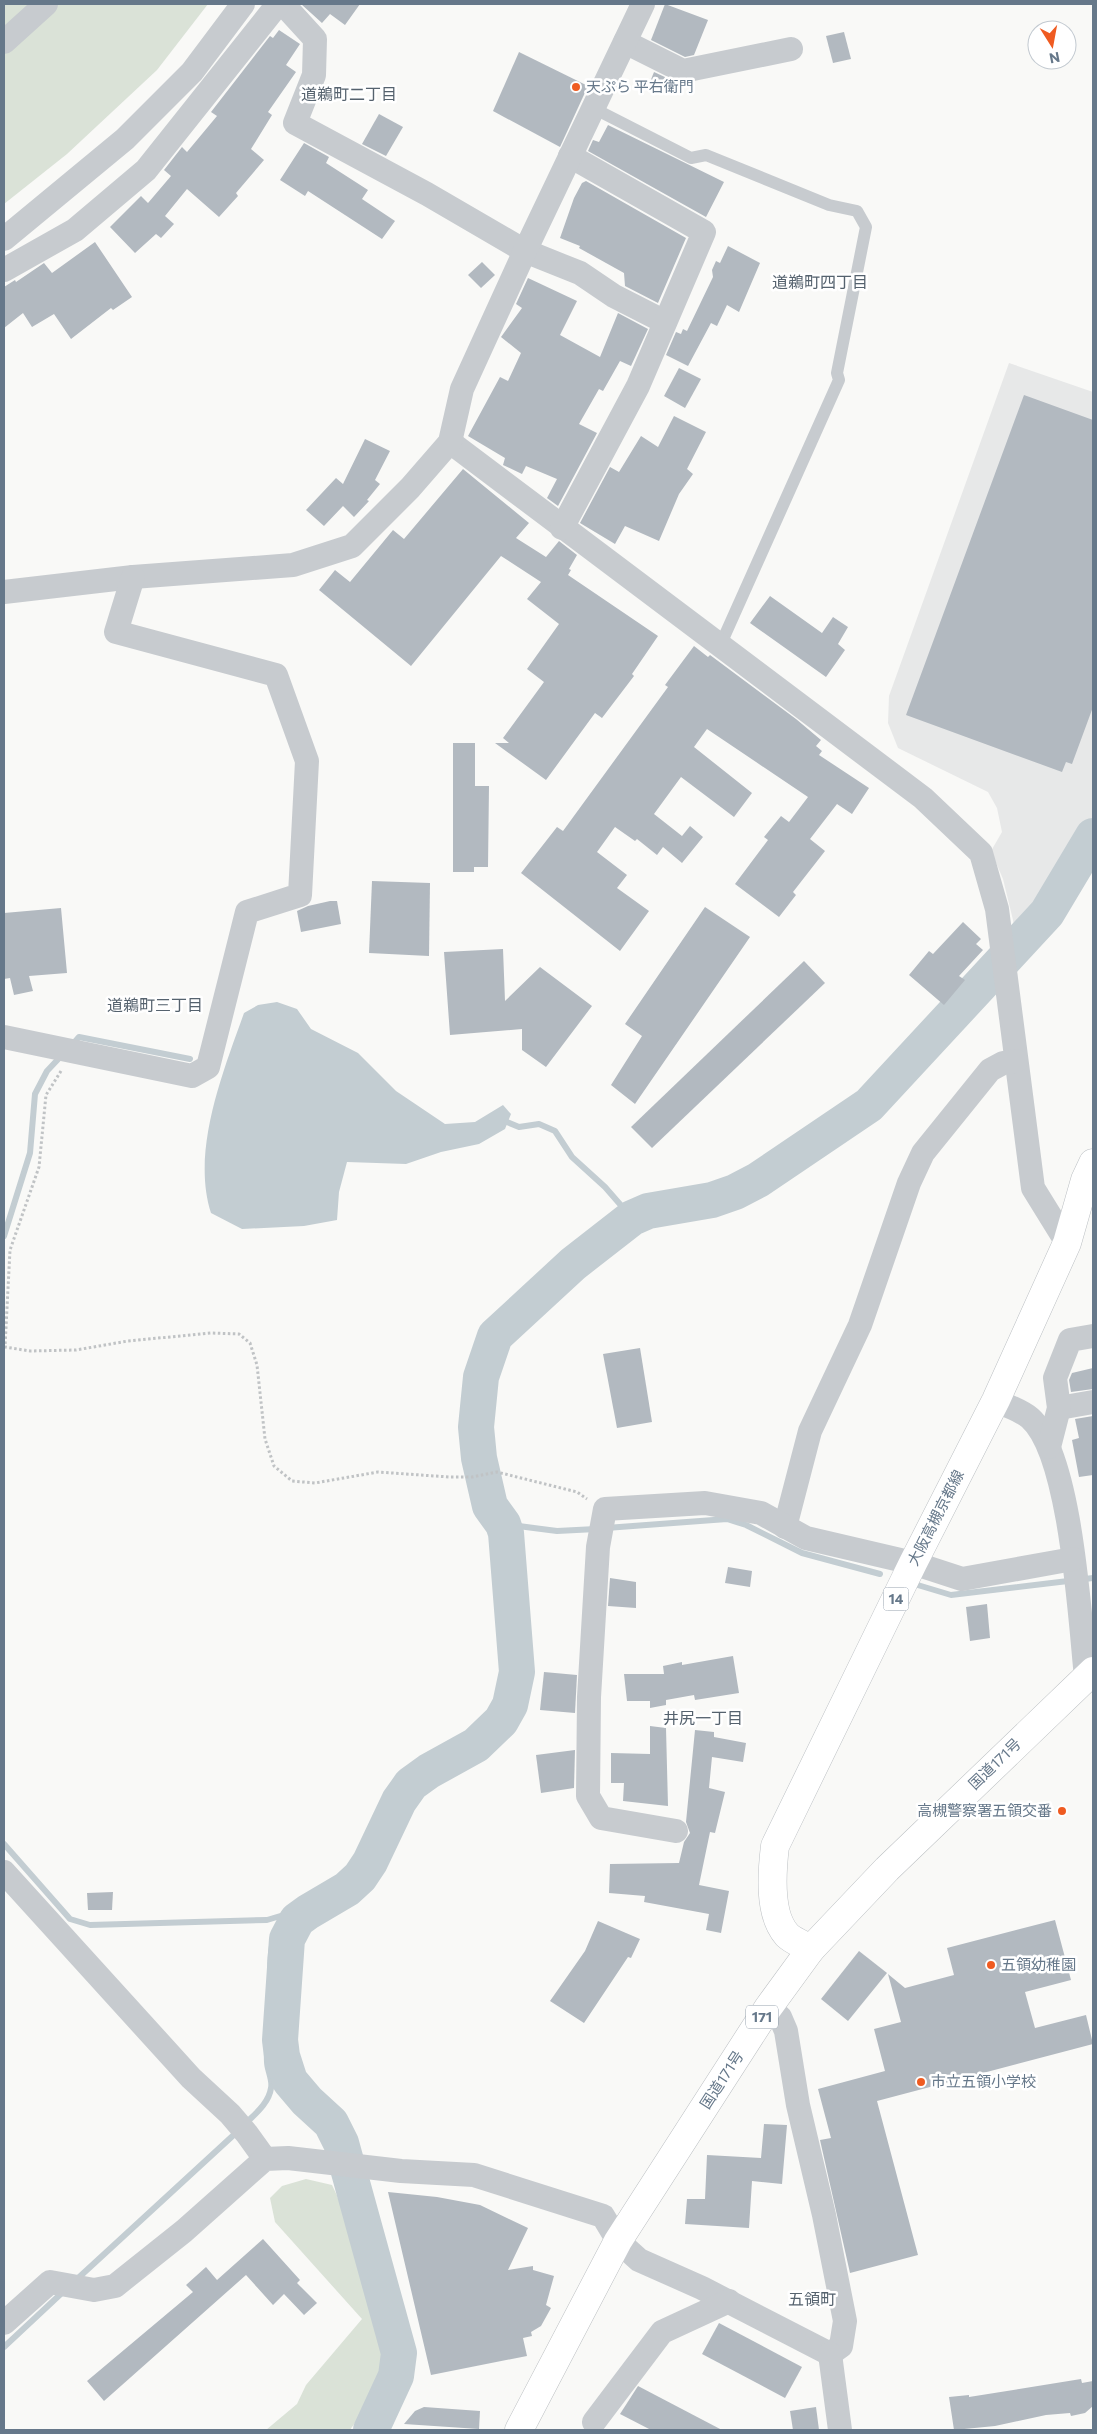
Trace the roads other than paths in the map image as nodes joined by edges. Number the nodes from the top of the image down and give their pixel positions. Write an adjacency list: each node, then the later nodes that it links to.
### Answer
1 (46, 4): 6 (street)
2 (243, 4): 11 (street)
3 (278, 4): 13 (street)
4 (283, 4): 12 (street)
5 (643, 4): 7 (street)
6 (4, 42)
7 (625, 42): 8 (street); 9 (street)
8 (792, 49)
9 (593, 108): 10 (street); 19 (lane)
10 (570, 156): 12 (street); 14 (street)
11 (4, 239)
12 (525, 251): 14 (street); 15 (street)
13 (4, 270)
14 (665, 322): 16 (street)
15 (450, 442): 16 (street); 17 (street)
16 (562, 528): 19 (street)
17 (133, 577): 18 (street); 20 (street)
18 (4, 592)
19 (720, 646): 21 (street)
20 (4, 1037)
21 (1016, 1061): 24 (street); 30 (street)
22 (1093, 1163): 24 (main road, 大阪高槻京都線 / 14)
23 (1093, 1216): 24 (main road, 大阪高槻京都線 / 14)
24 (1067, 1243): 26 (main road, 大阪高槻京都線 / 14)
25 (1093, 1336): 28 (street)
26 (996, 1400): 29 (street); 31 (main road, 大阪高槻京都線 / 14)
27 (1093, 1402): 28 (street)
28 (1059, 1408): 29 (street)
29 (1049, 1447): 32 (street)
30 (785, 1527): 31 (street); 34 (street)
31 (913, 1563): 32 (street); 36 (main road, 大阪高槻京都線 / 14)
32 (1073, 1563): 33 (street)
33 (1090, 1674): 36 (main road, 国道171号 / 171)
34 (676, 1831)
35 (4, 1872): 38 (street)
36 (811, 1949): 37 (main road, 国道171号 / 171)
37 (768, 2008): 39 (main road, 国道171号 / 171); 42 (street)
38 (264, 2159): 39 (street); 41 (street)
39 (618, 2241): 40 (street); 44 (main road, 国道171号 / 171)
40 (729, 2302): 42 (street); 43 (street)
41 (4, 2323)
42 (830, 2354): 45 (street)
43 (598, 2427)
44 (519, 2430)
45 (840, 2430)

